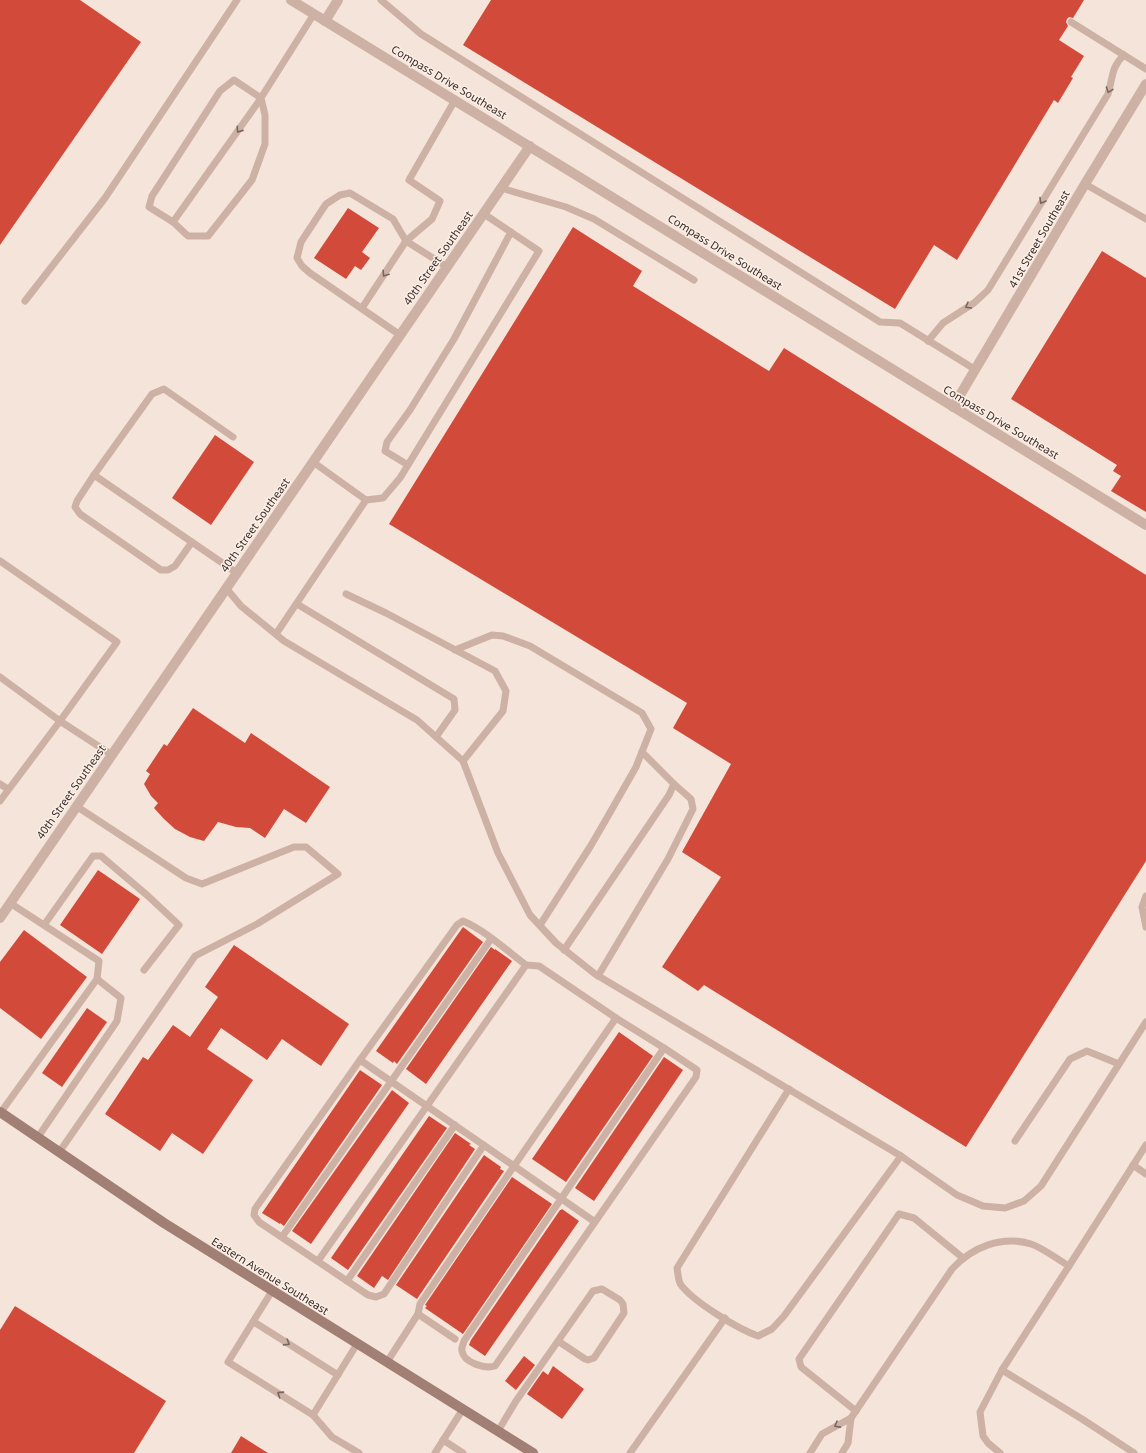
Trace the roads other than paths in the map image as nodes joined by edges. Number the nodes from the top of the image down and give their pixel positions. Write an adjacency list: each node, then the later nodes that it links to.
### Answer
1 (237, 0): 23 (lane)
2 (291, 0): 5 (street, Compass Drive Southeast)
3 (338, 0): 6 (street)
4 (381, 0): 26 (lane)
5 (314, 14): 6 (street, Compass Drive Southeast); 11 (lane)
6 (325, 21): 12 (street, Compass Drive Southeast)
7 (1071, 22): 8 (lane)
8 (1124, 55): 9 (lane); 26 (lane, one-way to 26)
9 (1146, 68)
10 (1146, 84): 14 (street, 41st Street Southeast)
11 (261, 98): 18 (lane, one-way to 18); 18 (lane); 18 (lane)
12 (455, 100): 13 (street, Compass Drive Southeast); 20 (lane)
13 (530, 146): 15 (street, 40th Street Southeast); 28 (street, Compass Drive Southeast)
14 (1085, 184): 17 (lane); 27 (street, 41st Street Southeast)
15 (501, 188): 16 (street, 40th Street Southeast); 22 (lane)
16 (484, 214): 19 (lane); 21 (street, 40th Street Southeast)
17 (1146, 219)
18 (174, 222)
19 (511, 232): 31 (lane); 31 (lane)
20 (406, 241): 21 (lane); 24 (lane, one-way to 24); 24 (lane)
21 (446, 267): 25 (street, 40th Street Southeast)
22 (694, 280)
23 (25, 301)
24 (362, 308): 25 (lane)
25 (400, 335): 30 (street, 40th Street Southeast)
26 (928, 341): 27 (lane)
27 (976, 370): 28 (street, 41st Street Southeast)
28 (953, 407): 34 (street, Compass Drive Southeast)
29 (233, 437): 32 (lane)
30 (313, 462): 33 (lane); 37 (street, 40th Street Southeast)
31 (408, 465): 33 (lane)
32 (94, 475): 35 (lane); 35 (lane)
33 (366, 500): 40 (lane)
34 (1146, 524)
35 (192, 542): 37 (lane)
36 (0, 561): 44 (lane)
37 (237, 573): 38 (street, 40th Street Southeast)
38 (226, 588): 41 (lane); 47 (street, 40th Street Southeast)
39 (346, 594): 42 (lane)
40 (296, 604): 41 (lane); 45 (lane)
41 (276, 634): 45 (lane)
42 (455, 650): 46 (lane); 48 (lane)
43 (0, 677): 44 (lane)
44 (60, 721): 47 (lane); 51 (lane)
45 (436, 737): 48 (lane)
46 (642, 752): 50 (lane); 58 (lane)
47 (112, 755): 53 (street, 40th Street Southeast)
48 (464, 761): 58 (lane)
49 (0, 784): 51 (lane)
50 (674, 784): 61 (lane); 64 (lane)
51 (8, 790): 52 (lane)
52 (0, 801)
53 (76, 806): 55 (street, 40th Street Southeast); 80 (lane)
54 (1146, 896): 59 (lane)
55 (10, 903): 56 (street, 40th Street Southeast); 57 (lane)
56 (0, 918)
57 (44, 925): 63 (lane); 65 (lane)
58 (540, 926): 61 (lane)
59 (1146, 927)
60 (491, 939): 62 (lane); 69 (lane); 71 (lane)
61 (564, 950): 64 (lane)
62 (526, 965): 66 (lane); 73 (lane)
63 (144, 970)
64 (598, 976): 72 (lane)
65 (97, 979): 74 (lane); 76 (lane)
66 (616, 1018): 68 (lane); 83 (lane)
67 (1146, 1022): 70 (lane)
68 (664, 1048): 85 (lane); 86 (lane)
69 (360, 1060): 71 (lane); 87 (lane)
70 (1119, 1064): 77 (lane); 81 (lane)
71 (391, 1081): 73 (lane); 87 (lane)
72 (789, 1089): 81 (lane); 94 (lane)
73 (426, 1106): 75 (lane); 89 (lane)
74 (1, 1112): 76 (main road, Eastern Avenue Southeast)
75 (455, 1125): 78 (lane); 91 (lane)
76 (38, 1138): 80 (main road, Eastern Avenue Southeast)
77 (1015, 1141)
78 (484, 1145): 83 (lane); 91 (lane)
79 (1146, 1145): 82 (lane)
80 (60, 1151): 92 (main road, Eastern Avenue Southeast)
81 (901, 1156): 94 (lane)
82 (1133, 1165): 84 (lane); 90 (lane)
83 (514, 1166): 85 (lane); 93 (lane)
84 (1146, 1174)
85 (562, 1199): 86 (lane); 86 (lane)
86 (595, 1222)
87 (282, 1237): 89 (lane)
88 (963, 1258): 90 (lane); 103 (lane); 103 (lane)
89 (318, 1261): 91 (lane)
90 (1069, 1266): 100 (lane)
91 (347, 1281)
92 (272, 1291): 95 (lane); 98 (main road, Eastern Avenue Southeast)
93 (418, 1314): 96 (lane); 99 (lane)
94 (725, 1318): 113 (lane)
95 (254, 1322): 101 (lane, one-way to 101); 104 (lane, one-way to 95)
96 (455, 1338)
97 (558, 1341): 97 (lane); 106 (lane)
98 (357, 1344): 99 (main road, Eastern Avenue Southeast); 101 (lane)
99 (387, 1362): 102 (main road, Eastern Avenue Southeast)
100 (1002, 1370): 108 (lane); 116 (lane)
101 (338, 1375): 104 (lane)
102 (463, 1409): 106 (main road, Eastern Avenue Southeast); 107 (lane)
103 (856, 1411): 105 (lane)
104 (313, 1415): 109 (lane)
105 (851, 1418): 114 (lane, one-way to 114); 115 (lane)
106 (498, 1431): 112 (main road, Eastern Avenue Southeast)
107 (443, 1440): 110 (lane); 111 (lane)
108 (997, 1452)
109 (359, 1453)
110 (435, 1453)
111 (463, 1453)
112 (533, 1453)
113 (630, 1453)
114 (810, 1453)
115 (842, 1453)
116 (1134, 1453)

